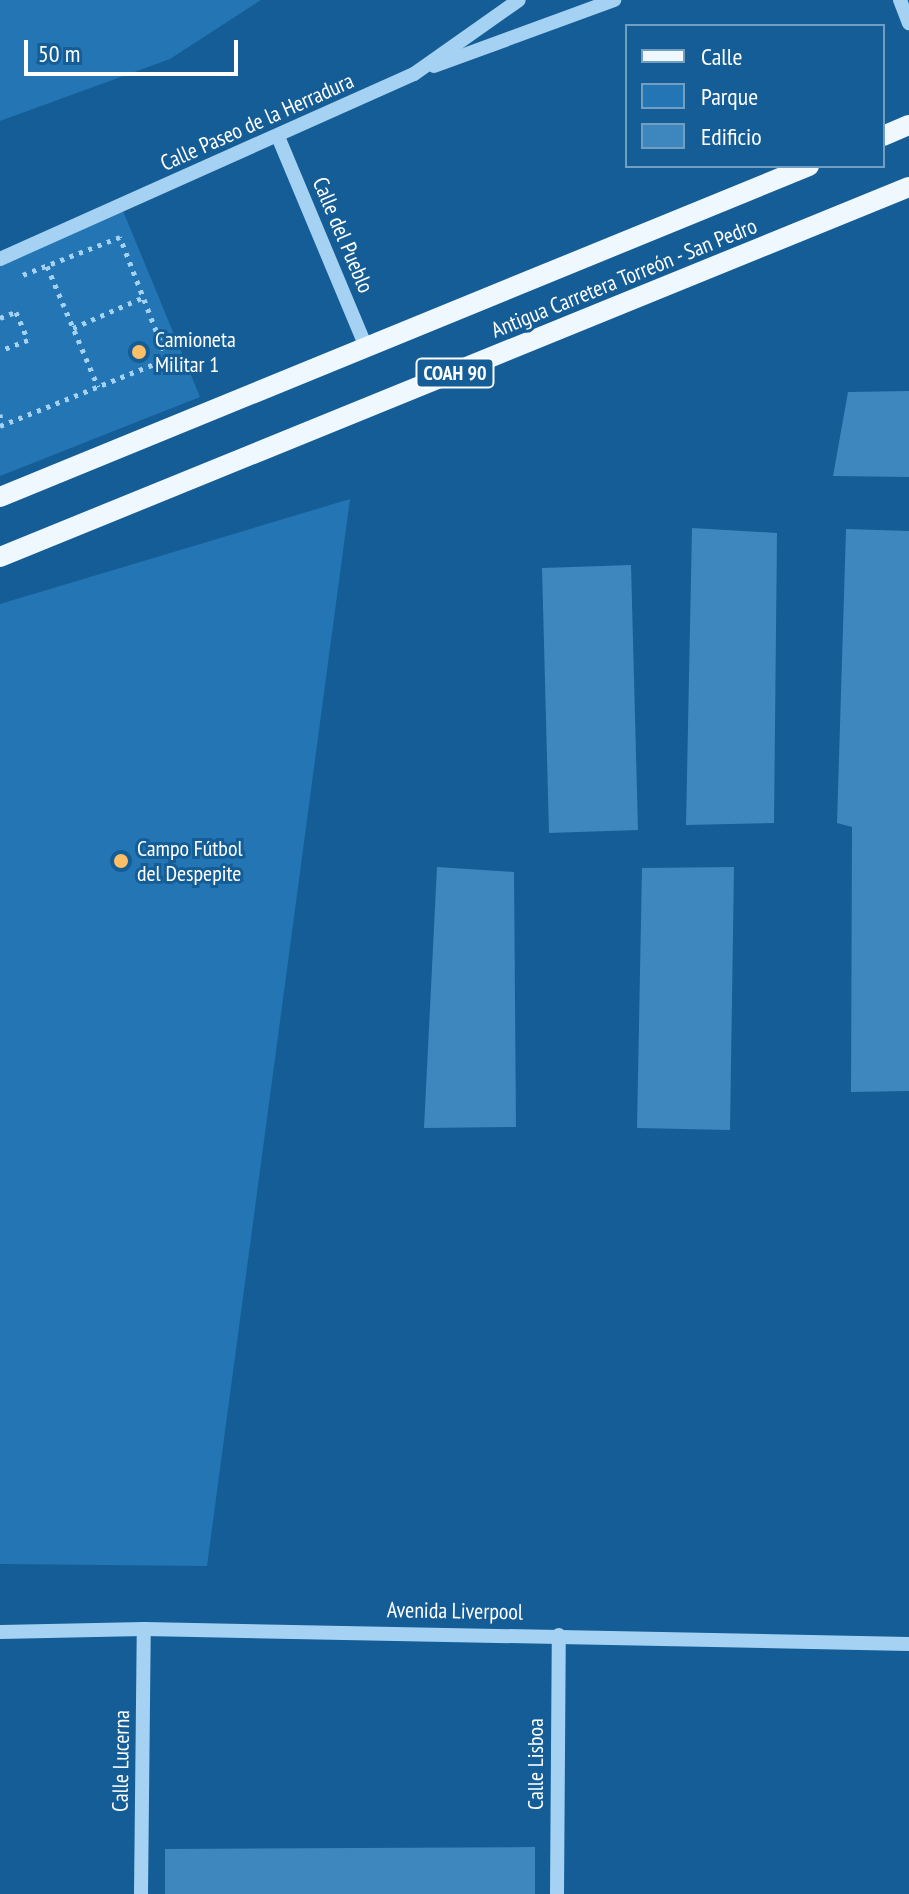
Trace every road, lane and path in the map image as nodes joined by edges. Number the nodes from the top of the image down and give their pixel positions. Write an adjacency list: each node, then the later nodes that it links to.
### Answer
1 (519, 0): 5 (street, Calle Paseo de la Herradura)
2 (614, 0): 5 (street)
3 (900, 0): 4 (street)
4 (909, 23)
5 (414, 74): 8 (street, Calle Paseo de la Herradura)
6 (909, 125): 7 (main road)
7 (885, 135)
8 (279, 139): 11 (street, Calle Paseo de la Herradura); 17 (street, Calle del Pueblo)
9 (804, 168): 17 (main road, Antigua Carretera Torreón - San Pedro / COAH 90)
10 (909, 187): 23 (main road, Antigua Carretera Torreón - San Pedro / COAH 90)
11 (0, 259)
12 (47, 266): 13 (path); 14 (path); 16 (path)
13 (12, 279)
14 (144, 297): 16 (path); 19 (path)
15 (0, 318): 18 (path)
16 (73, 328): 19 (path)
17 (366, 347): 22 (main road, Antigua Carretera Torreón - San Pedro / COAH 90)
18 (0, 351)
19 (98, 387): 21 (path)
20 (0, 414): 21 (path)
21 (1, 425)
22 (0, 497)
23 (0, 557)
24 (144, 1629): 25 (street, Avenida Liverpool); 26 (street, Avenida Liverpool); 28 (street, Calle Lucerna)
25 (0, 1632)
26 (559, 1635): 27 (street, Avenida Liverpool); 29 (street, Calle Lisboa)
27 (909, 1644)
28 (141, 1894)
29 (557, 1894)

